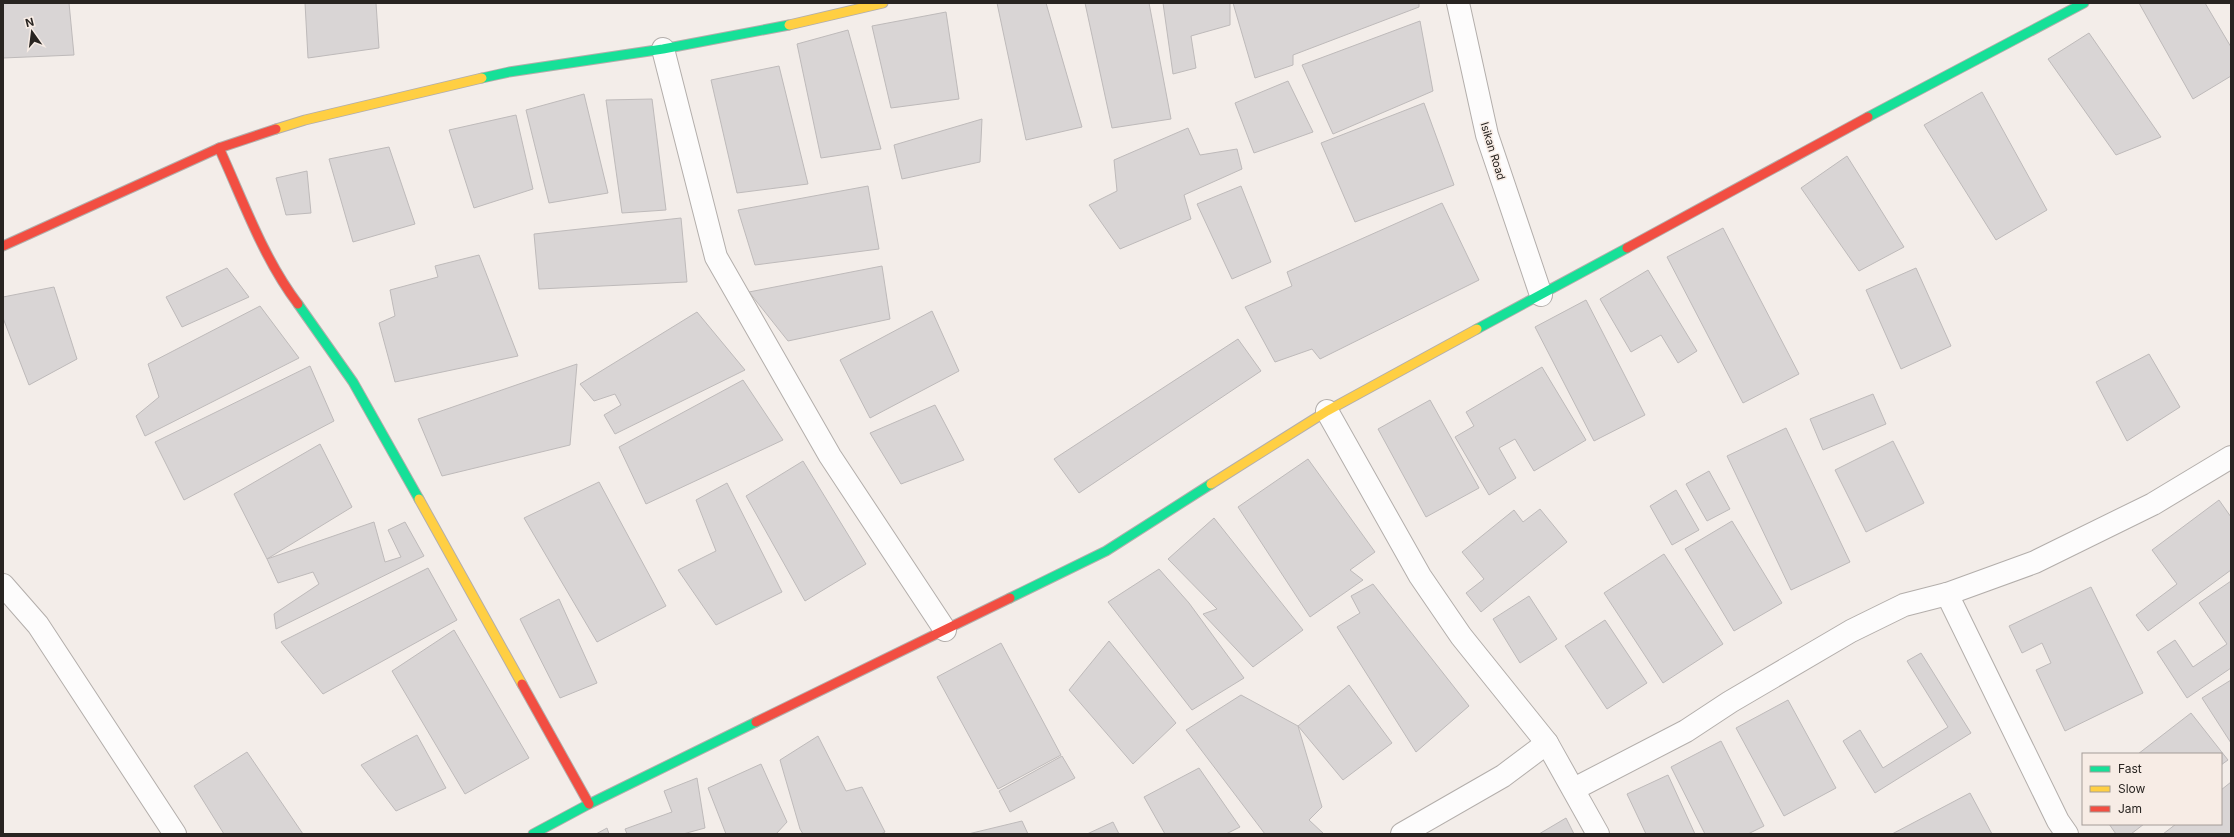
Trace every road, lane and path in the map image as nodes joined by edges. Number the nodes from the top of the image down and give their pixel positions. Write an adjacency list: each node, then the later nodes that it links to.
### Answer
1 (883, 3): 4 (street)
2 (1458, 3): 7 (street, Isikan Road)
3 (2084, 3): 7 (street)
4 (663, 49): 5 (street); 12 (street)
5 (219, 148): 6 (street); 15 (street)
6 (3, 246)
7 (1541, 295): 8 (street)
8 (1327, 411): 12 (street); 13 (street)
9 (2231, 457): 11 (street)
10 (3, 585): 16 (street)
11 (1947, 594): 14 (street); 20 (street)
12 (946, 630): 15 (street)
13 (1547, 743): 14 (street); 18 (street)
14 (1574, 789): 19 (street)
15 (589, 804): 17 (street)
16 (175, 834)
17 (533, 834)
18 (1402, 834)
19 (1598, 834)
20 (2067, 834)

